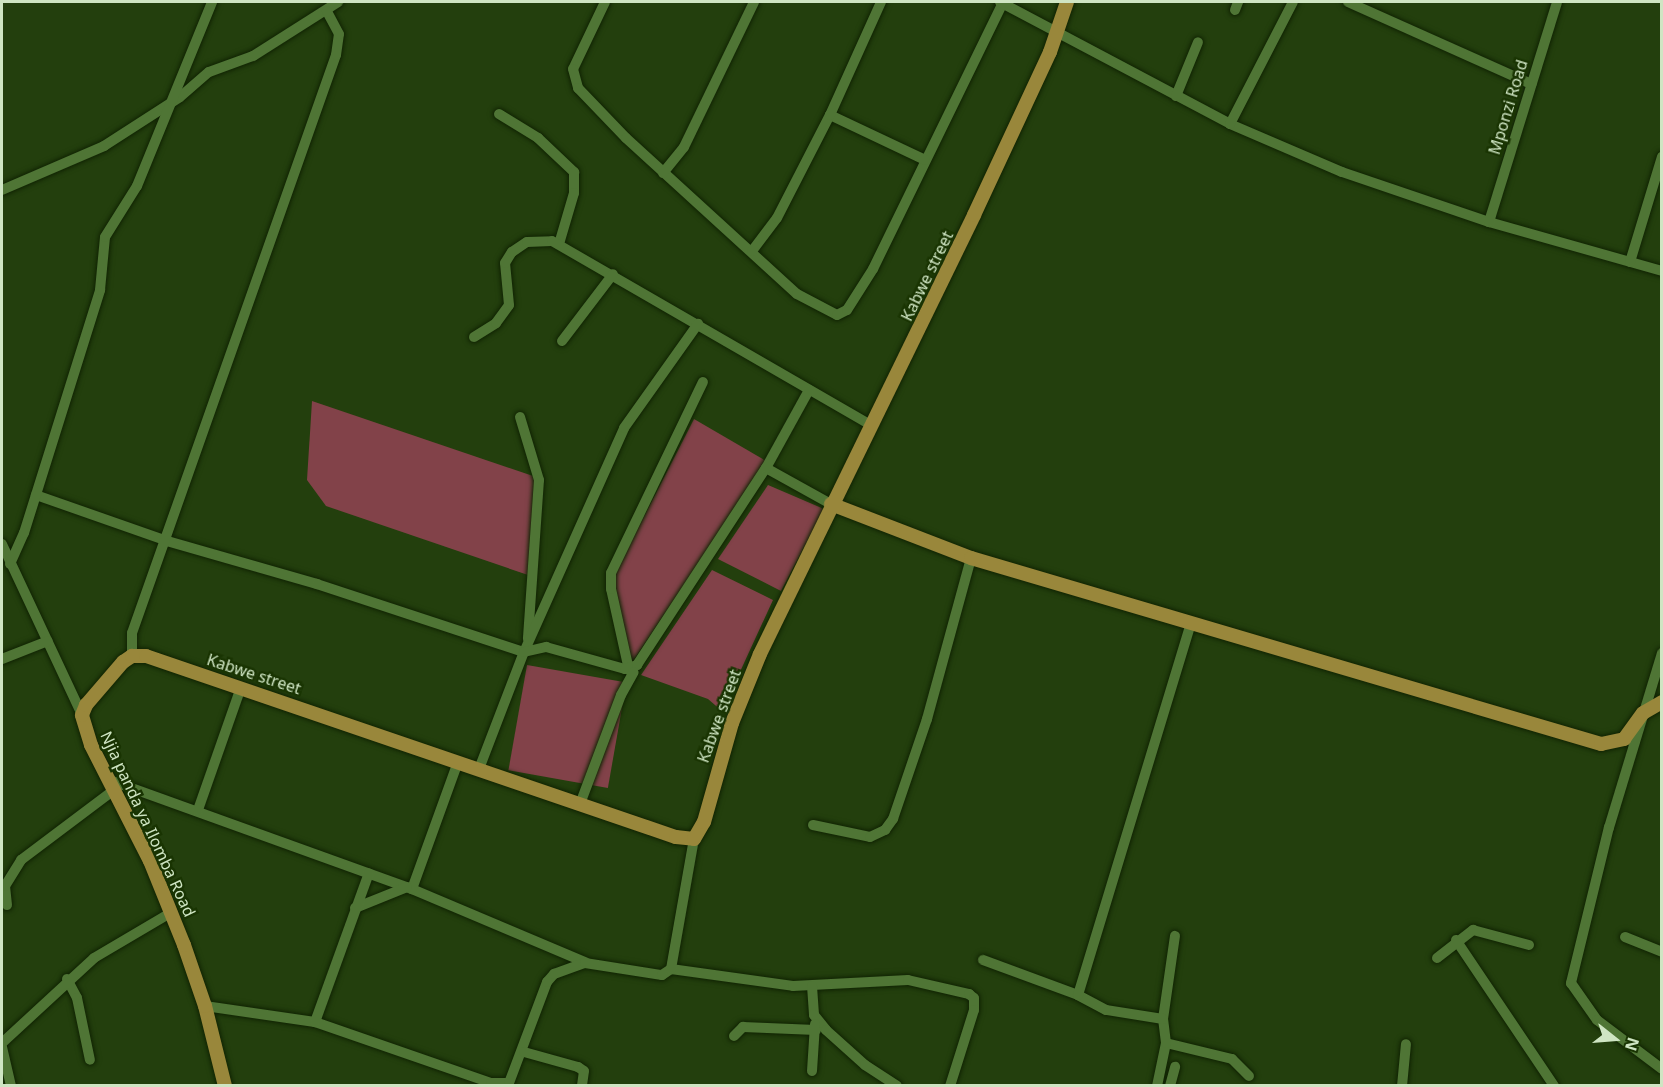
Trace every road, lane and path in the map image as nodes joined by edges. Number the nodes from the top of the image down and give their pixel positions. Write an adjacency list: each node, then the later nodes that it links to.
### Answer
1 (212, 2): 16 (street)
2 (338, 2): 11 (street)
3 (605, 2): 22 (street)
4 (754, 2): 22 (street)
5 (881, 2): 18 (street)
6 (1001, 2): 12 (street); 21 (street)
7 (1067, 2): 12 (main road, Kabwe street)
8 (1293, 2): 19 (street)
9 (1348, 2): 14 (street)
10 (1557, 2): 14 (street, Mponzi Road)
11 (327, 11): 16 (street); 40 (street)
12 (1056, 31): 15 (street); 36 (main road, Kabwe street)
13 (1198, 42): 15 (street)
14 (1531, 84): 24 (street, Mponzi Road)
15 (1176, 96): 19 (street)
16 (169, 104): 23 (street); 38 (street)
17 (499, 114): 25 (street)
18 (830, 116): 21 (street); 26 (street)
19 (1230, 124): 24 (street)
20 (1662, 158): 27 (street)
21 (925, 160): 26 (street)
22 (663, 173): 26 (street)
23 (2, 190)
24 (1489, 222): 27 (street)
25 (558, 244): 29 (street); 31 (street)
26 (752, 251)
27 (1630, 262): 28 (street)
28 (1662, 271)
29 (613, 274): 30 (street); 32 (street)
30 (698, 324): 34 (street); 45 (street)
31 (474, 337)
32 (562, 341)
33 (703, 382): 51 (street)
34 (809, 390): 36 (street); 37 (street)
35 (520, 417): 45 (street)
36 (872, 426): 39 (main road, Kabwe street)
37 (766, 468): 39 (street); 51 (street)
38 (36, 495): 40 (street); 43 (street)
39 (831, 504): 42 (main road); 62 (main road, Kabwe street)
40 (167, 541): 47 (street); 49 (street)
41 (2, 544): 43 (street)
42 (971, 558): 44 (main road); 61 (street)
43 (10, 564): 46 (street)
44 (1191, 623): 54 (main road); 79 (street)
45 (528, 639): 47 (street)
46 (48, 641): 50 (street); 55 (street)
47 (524, 652): 51 (street); 57 (street)
48 (1662, 653): 54 (street)
49 (132, 656): 52 (main road, Kabwe street); 55 (main road)
50 (2, 658)
51 (631, 671): 59 (street)
52 (241, 687): 56 (main road, Kabwe street); 60 (street)
53 (1662, 702): 54 (main road)
54 (1643, 713): 92 (street)
55 (82, 715): 58 (main road, Njia panda ya Ilomba Road)
56 (458, 762): 57 (main road, Kabwe street); 64 (street)
57 (479, 769): 59 (main road, Kabwe street)
58 (112, 785): 60 (street); 65 (street); 67 (main road, Njia panda ya Ilomba Road)
59 (580, 804): 62 (main road, Kabwe street)
60 (198, 810): 63 (street)
61 (813, 825)
62 (694, 838): 76 (street)
63 (369, 873): 64 (street); 66 (street)
64 (410, 888): 66 (street); 75 (street)
65 (7, 905)
66 (355, 908): 83 (street)
67 (172, 912): 77 (street); 80 (main road, Njia panda ya Ilomba Road)
68 (1175, 936): 82 (street)
69 (1625, 937): 72 (street)
70 (1456, 940): 71 (street); 73 (street); 103 (street)
71 (1529, 945)
72 (1662, 952)
73 (1437, 958)
74 (983, 960): 79 (street)
75 (585, 963): 76 (street); 89 (street)
76 (671, 969): 78 (street)
77 (67, 979): 88 (street); 90 (street)
78 (812, 986): 81 (street); 99 (street)
79 (1078, 995): 82 (street)
80 (205, 1006): 83 (street); 96 (main road, Njia panda ya Ilomba Road)
81 (814, 1015): 84 (street); 98 (street)
82 (1163, 1019): 86 (street)
83 (315, 1022): 89 (street)
84 (816, 1030): 85 (street); 93 (street)
85 (734, 1036)
86 (1166, 1043): 94 (street); 100 (street)
87 (1406, 1044): 102 (street)
88 (2, 1045): 95 (street)
89 (524, 1052): 97 (street)
90 (90, 1060)
91 (1175, 1067): 101 (street)
92 (1662, 1069)
93 (812, 1071)
94 (1250, 1076)
95 (11, 1086)
96 (225, 1086)
97 (582, 1086)
98 (897, 1086)
99 (950, 1086)
100 (1157, 1086)
101 (1170, 1086)
102 (1402, 1086)
103 (1554, 1086)

